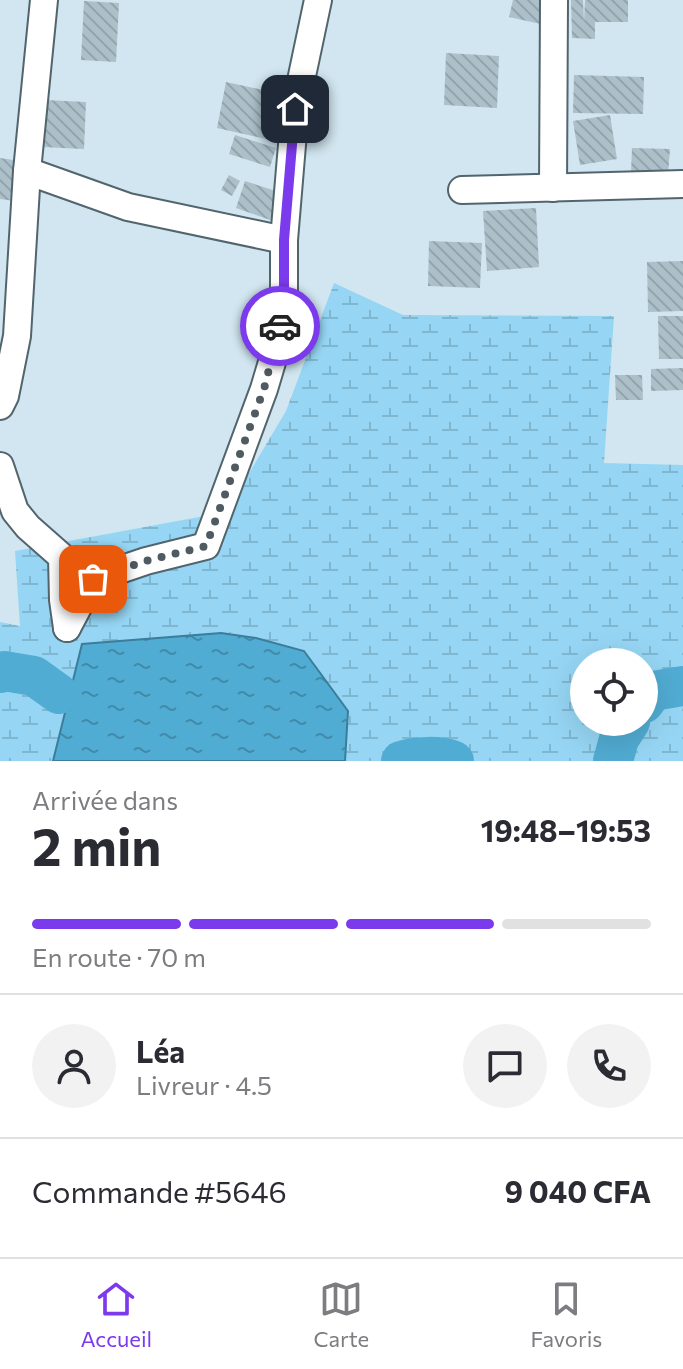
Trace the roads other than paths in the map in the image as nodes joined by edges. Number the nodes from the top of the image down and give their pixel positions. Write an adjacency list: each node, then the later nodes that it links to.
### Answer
1 (44, 0): 4 (street)
2 (318, 0): 8 (street)
3 (554, 0): 6 (street)
4 (27, 171): 8 (street); 9 (street)
5 (683, 184): 6 (street)
6 (553, 188): 7 (street)
7 (462, 190)
8 (284, 240): 10 (street)
9 (0, 406)
10 (0, 466)

